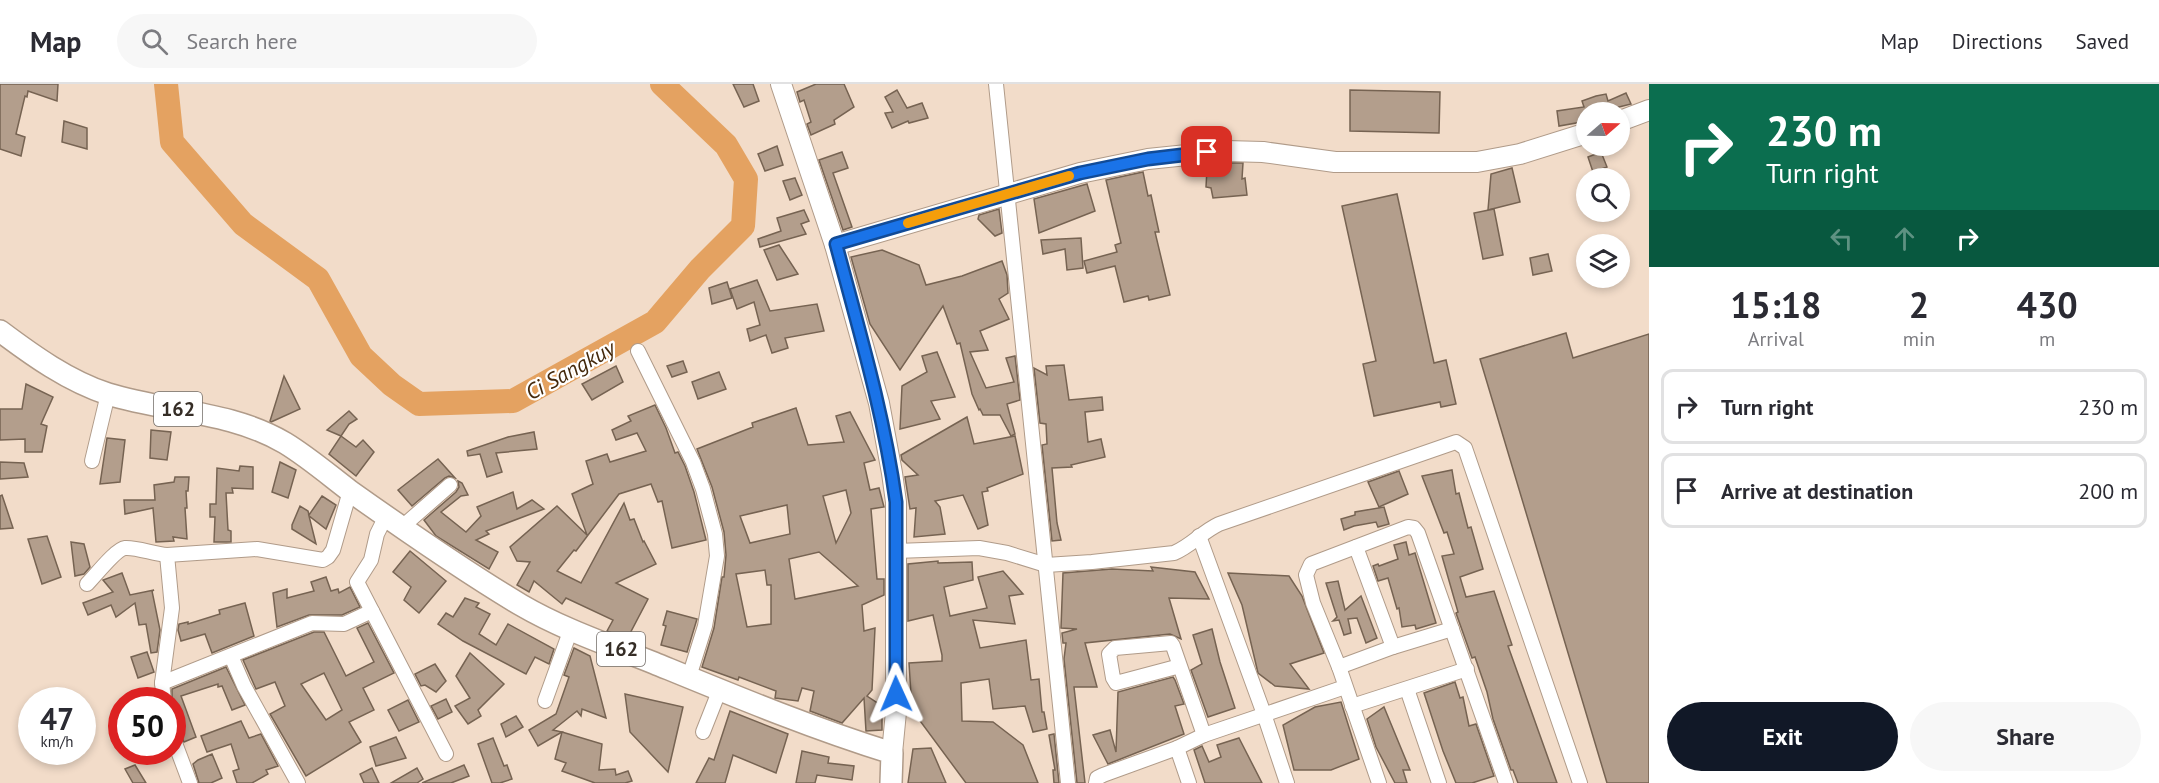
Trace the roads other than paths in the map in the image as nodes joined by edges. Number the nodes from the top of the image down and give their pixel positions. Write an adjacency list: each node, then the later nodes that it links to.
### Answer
1 (781, 84): 7 (street)
2 (996, 84): 6 (street)
3 (1649, 110): 4 (street)
4 (1630, 118)
5 (1576, 136): 6 (street)
6 (1007, 194): 7 (street); 18 (street)
7 (836, 244): 16 (street)
8 (0, 331): 10 (main road, 162)
9 (638, 351): 28 (street)
10 (108, 394): 11 (street); 13 (main road, 162)
11 (92, 461)
12 (450, 485): 13 (street)
13 (372, 506): 17 (street); 20 (street); 22 (main road, 162)
14 (1199, 536): 18 (street); 36 (street); 53 (street)
15 (1356, 547): 21 (street); 23 (street); 26 (street)
16 (896, 550): 18 (street); 40 (street)
17 (168, 560): 19 (street); 29 (street)
18 (1046, 565): 46 (street)
19 (87, 584)
20 (372, 611): 24 (street); 41 (street)
21 (1452, 628): 23 (street); 27 (street)
22 (572, 629): 28 (main road, 162); 34 (street)
23 (1393, 647): 26 (street)
24 (231, 656): 29 (street); 44 (street)
25 (1179, 666): 25 (street); 38 (street)
26 (1339, 667): 31 (street)
27 (1467, 669): 33 (street); 52 (street)
28 (689, 677): 32 (main road, 162)
29 (162, 684): 30 (street)
30 (162, 687)
31 (1345, 687): 35 (street); 36 (street)
32 (720, 689): 37 (street); 40 (main road, 162)
33 (1407, 689): 35 (street); 51 (street)
34 (545, 701)
35 (1353, 706): 50 (street)
36 (1264, 714): 38 (street); 49 (street)
37 (703, 732)
38 (1204, 735): 39 (street)
39 (1177, 748): 47 (street); 48 (street)
40 (892, 753): 45 (main road)
41 (446, 754)
42 (183, 765): 43 (street)
43 (190, 783)
44 (298, 783)
45 (891, 783)
46 (1068, 783)
47 (1096, 783)
48 (1189, 783)
49 (1287, 783)
50 (1379, 783)
51 (1439, 783)
52 (1506, 783)
53 (1580, 783)

